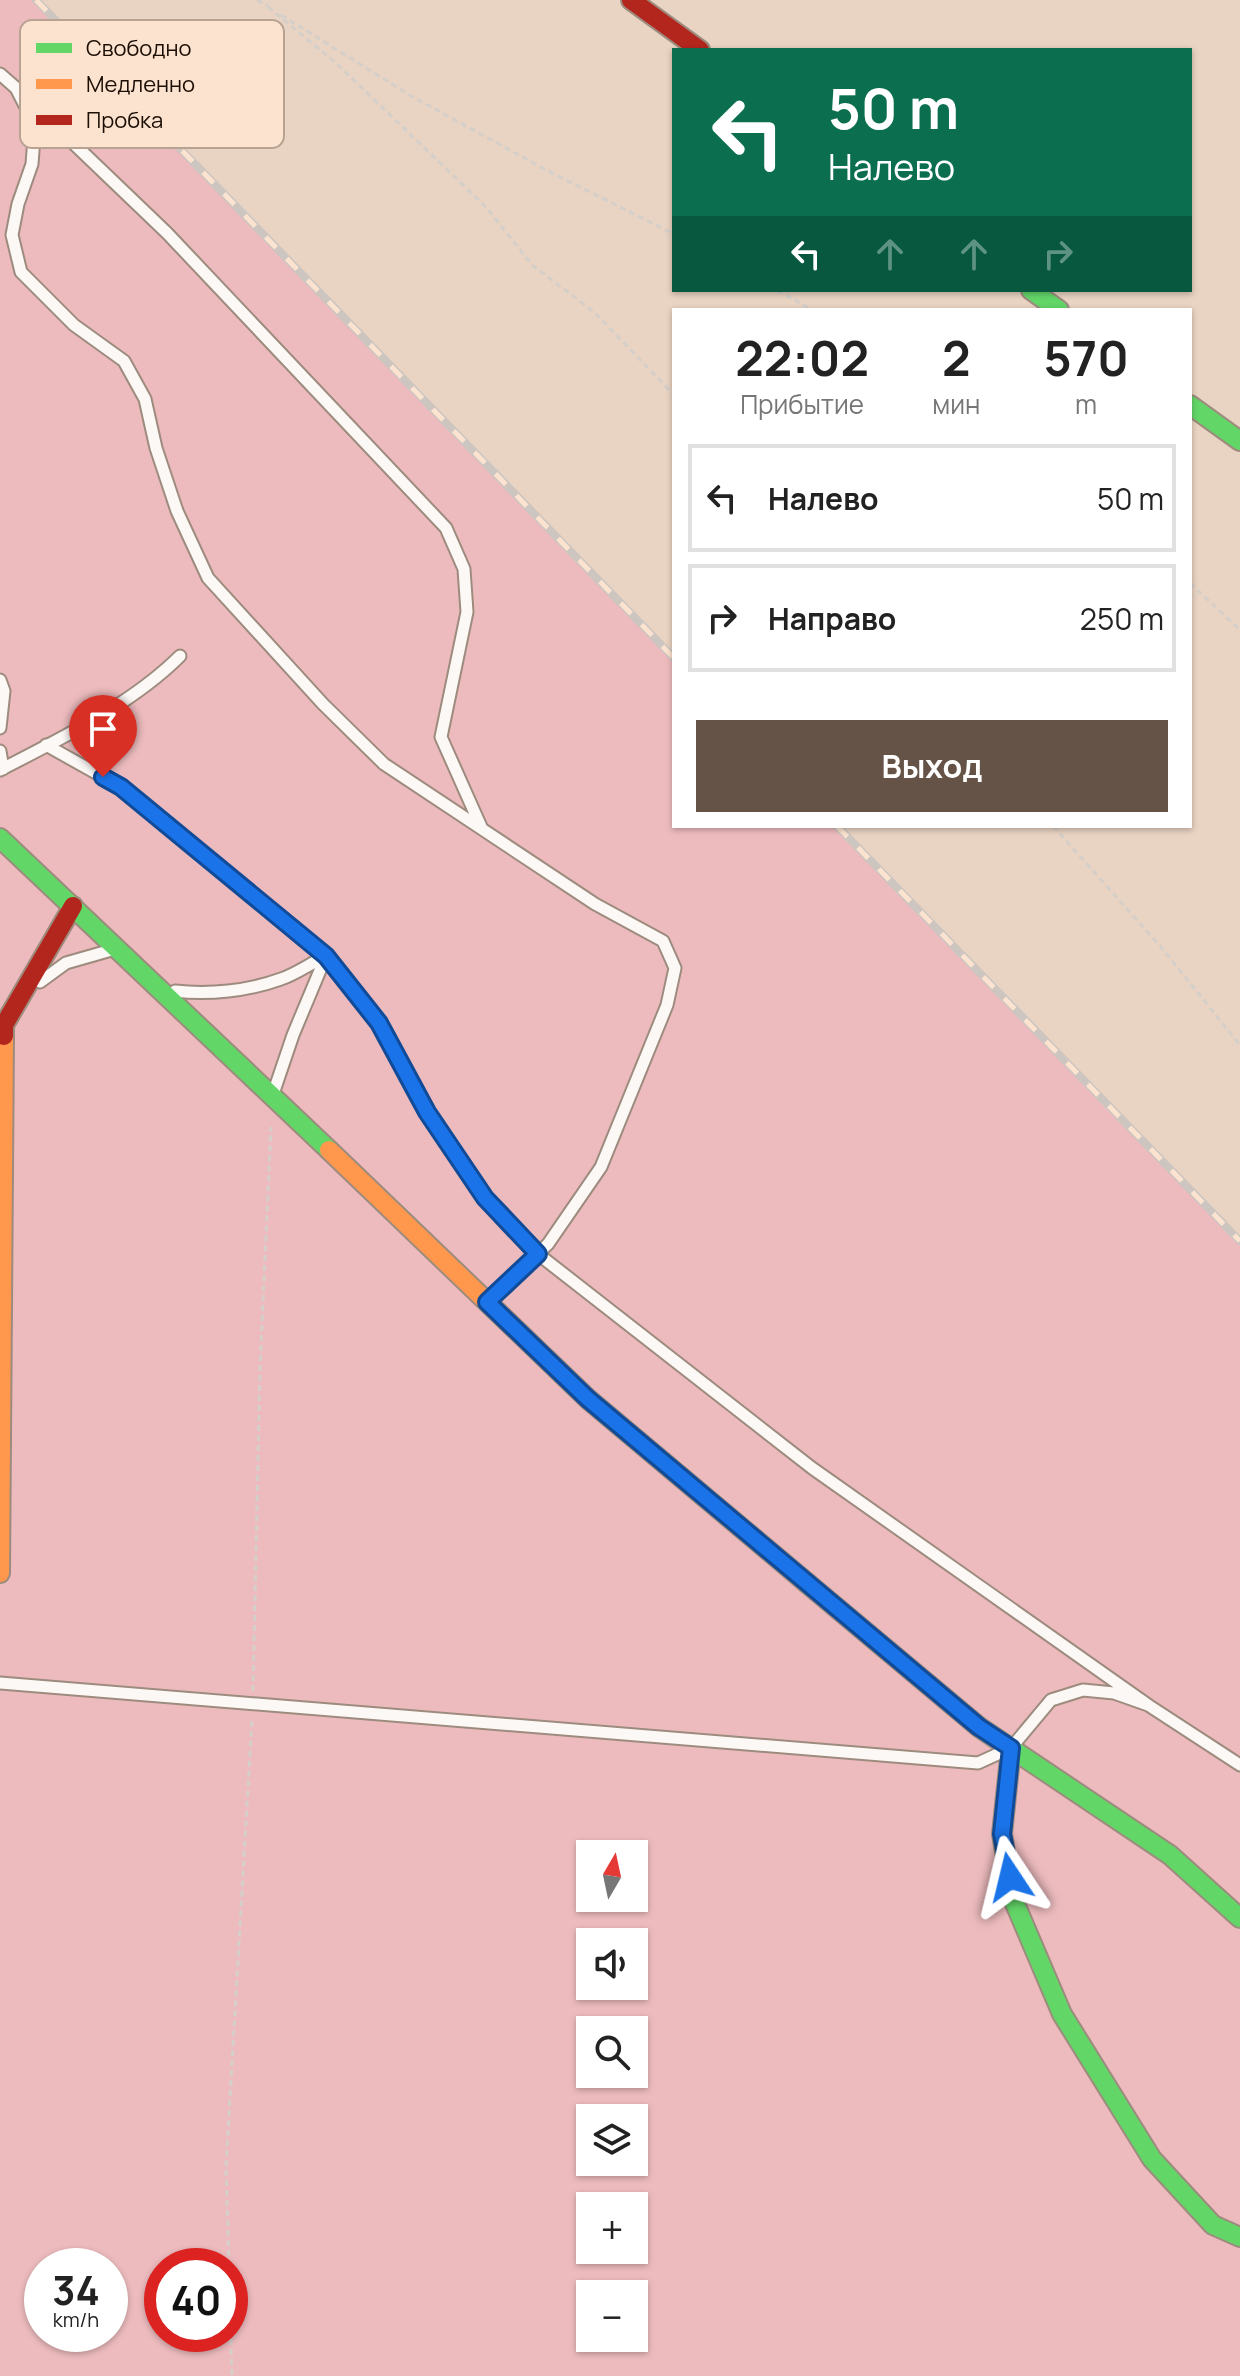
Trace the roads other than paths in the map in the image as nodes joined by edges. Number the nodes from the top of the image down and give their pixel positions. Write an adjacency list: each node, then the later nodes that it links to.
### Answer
1 (631, 0): 2 (street)
2 (697, 48)
3 (0, 74): 4 (lane)
4 (16, 88): 5 (lane); 6 (lane)
5 (20, 92)
6 (20, 96)
7 (33, 148): 19 (lane)
8 (78, 148): 19 (lane)
9 (1034, 292): 10 (street)
10 (1056, 308)
11 (1192, 406): 12 (street)
12 (1240, 441)
13 (180, 656): 16 (lane)
14 (0, 680): 15 (lane)
15 (0, 728)
16 (46, 745): 18 (lane); 23 (lane)
17 (0, 751): 18 (lane)
18 (2, 770)
19 (483, 830): 28 (lane)
20 (0, 838): 21 (street)
21 (73, 906): 22 (street); 25 (street)
22 (118, 948): 24 (street); 25 (lane)
23 (326, 956): 24 (lane); 27 (lane); 28 (lane)
24 (162, 989): 27 (street)
25 (20, 996): 26 (street)
26 (2, 1020): 30 (street)
27 (272, 1095): 29 (street)
28 (538, 1254): 29 (lane); 32 (lane)
29 (487, 1302): 33 (street)
30 (0, 1573)
31 (0, 1683): 33 (lane)
32 (1148, 1705): 33 (lane); 34 (lane)
33 (1011, 1748): 35 (street); 36 (street)
34 (1240, 1765)
35 (1240, 1918)
36 (1240, 2237)

